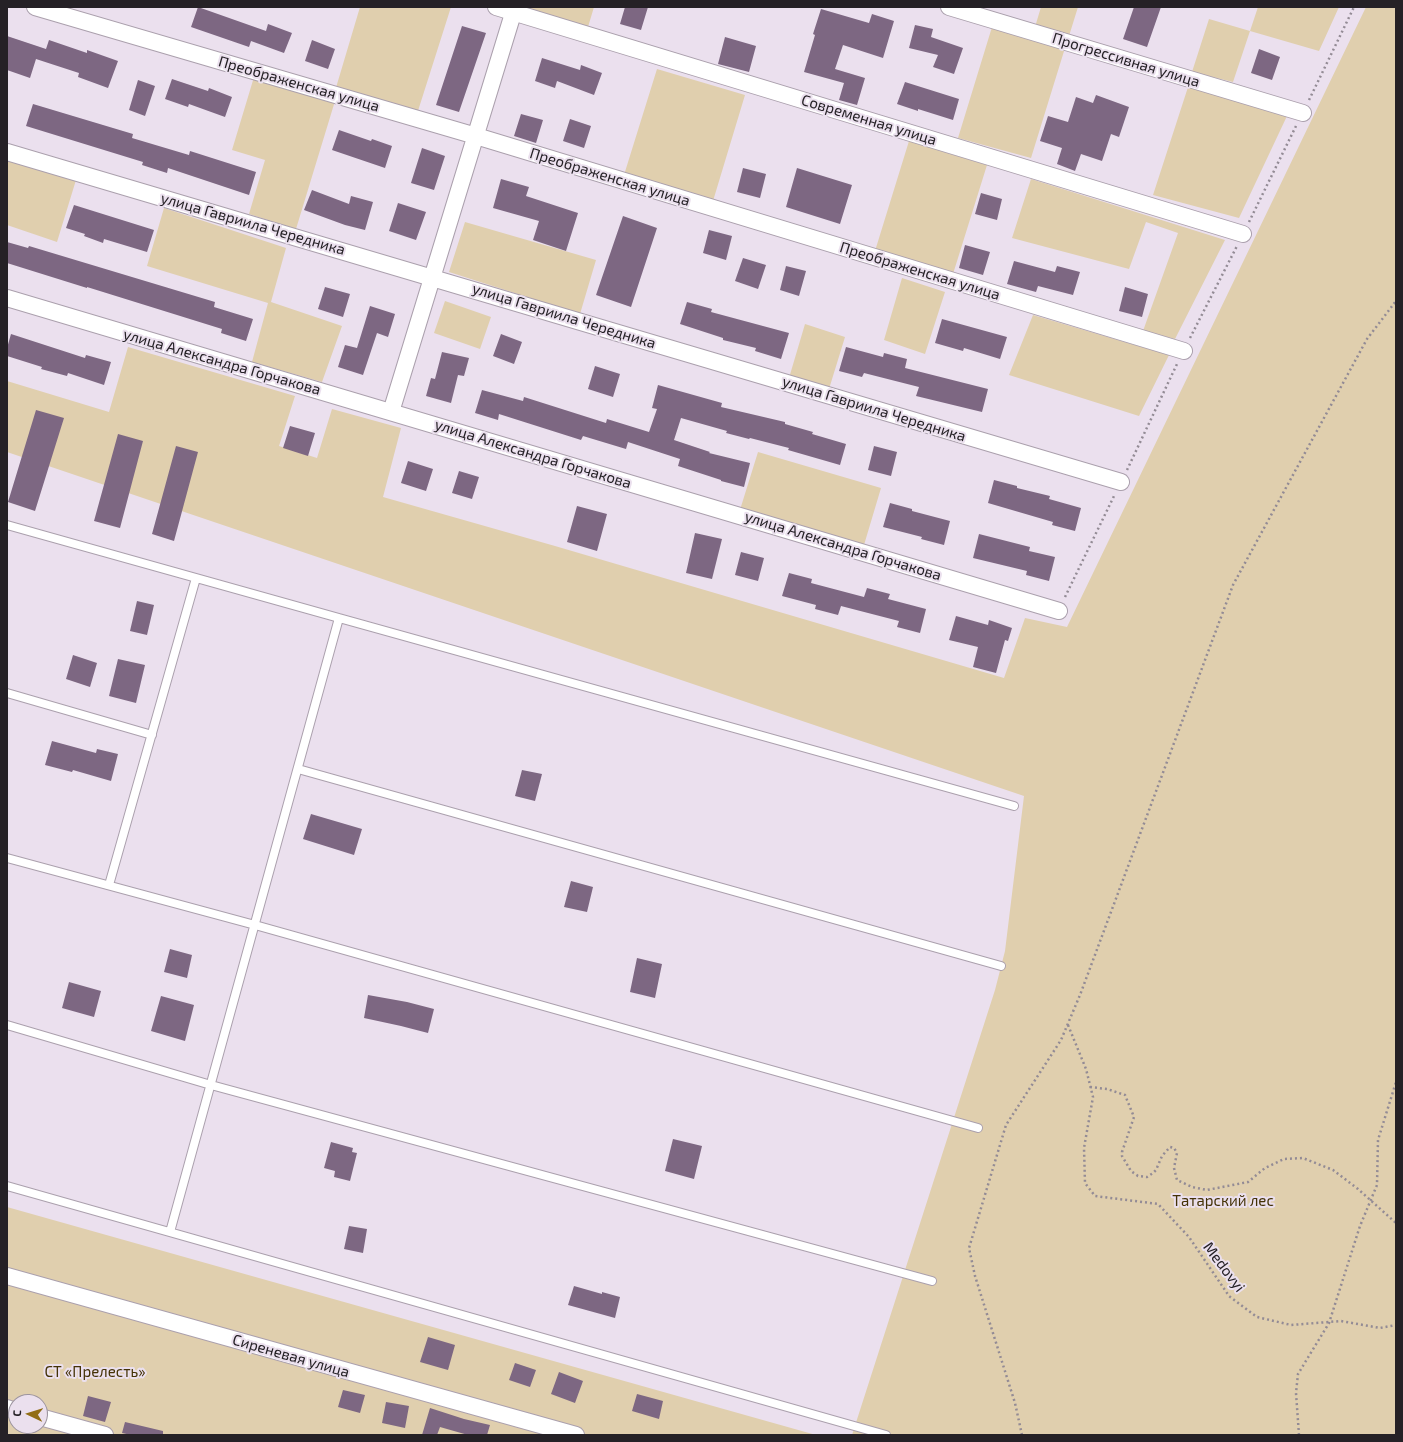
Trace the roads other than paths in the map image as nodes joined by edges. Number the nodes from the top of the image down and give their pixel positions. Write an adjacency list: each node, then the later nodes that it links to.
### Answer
1 (35, 7): 6 (street, Преображенская улица)
2 (496, 7): 4 (street, Современная улица)
3 (949, 7): 5 (street, Прогрессивная улица)
4 (514, 10): 6 (street); 8 (street, Современная улица)
5 (1303, 113)
6 (476, 136): 9 (street); 11 (street, Преображенская улица)
7 (7, 152): 9 (street, улица Гавриила Чередника)
8 (1243, 234)
9 (433, 277): 12 (street); 13 (street, улица Гавриила Чередника)
10 (7, 298): 12 (street, улица Александра Горчакова)
11 (1184, 351)
12 (391, 412): 16 (street, улица Александра Горчакова)
13 (1120, 482)
14 (7, 525): 15 (lane)
15 (196, 578): 17 (lane); 19 (lane)
16 (1058, 610)
17 (339, 618): 20 (lane); 21 (lane)
18 (7, 693): 19 (lane)
19 (152, 735): 23 (lane)
20 (298, 769): 24 (lane); 25 (lane)
21 (1014, 806)
22 (7, 858): 23 (lane)
23 (109, 885): 24 (lane)
24 (255, 925): 27 (lane); 28 (lane)
25 (1001, 966)
26 (7, 1025): 27 (lane)
27 (211, 1085): 30 (lane); 32 (lane)
28 (978, 1128)
29 (7, 1186): 30 (lane)
30 (170, 1232): 36 (lane)
31 (7, 1276): 35 (street, Сиреневая улица)
32 (932, 1281)
33 (48, 1419): 34 (street)
34 (105, 1435)
35 (576, 1435)
36 (886, 1435)

